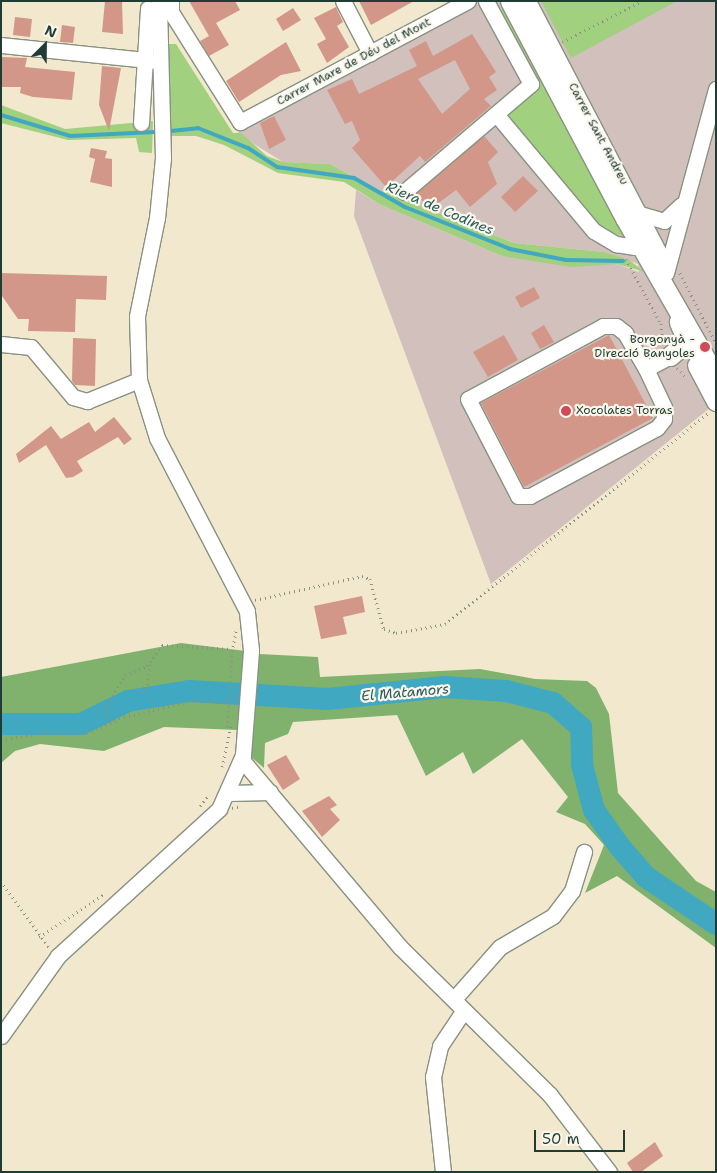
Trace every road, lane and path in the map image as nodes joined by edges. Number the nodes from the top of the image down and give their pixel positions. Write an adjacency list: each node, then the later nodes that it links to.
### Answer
1 (149, 1): 13 (street)
2 (159, 1): 13 (street)
3 (343, 1): 12 (street)
4 (468, 1): 12 (street, Carrer Mare de Déu del Mont)
5 (486, 1): 15 (street)
6 (510, 1): 19 (main road)
7 (528, 1): 11 (street, Carrer Sant Andreu)
8 (642, 1): 11 (path)
9 (171, 6): 12 (street, Carrer Mare de Déu del Mont)
10 (1, 45): 13 (street)
11 (552, 47): 19 (street, Carrer Sant Andreu)
12 (370, 53)
13 (151, 61): 16 (street); 26 (street)
14 (715, 96): 18 (street)
15 (496, 114): 17 (street); 20 (street)
16 (141, 123)
17 (404, 192)
18 (683, 201): 19 (street); 21 (street)
19 (632, 216): 20 (main road); 21 (main road)
20 (627, 246): 24 (main road); 24 (path)
21 (670, 274): 22 (path); 24 (main road); 27 (main road)
22 (716, 343)
23 (1, 344): 26 (street)
24 (682, 350): 25 (street); 27 (main road); 27 (path)
25 (646, 369): 25 (street)
26 (139, 380): 28 (street)
27 (710, 389): 28 (path)
28 (247, 611): 34 (street)
29 (151, 660): 30 (path); 31 (path); 32 (path, bridge)
30 (140, 692)
31 (108, 723): 32 (path); 33 (path)
32 (227, 727): 35 (path)
33 (1, 740)
34 (243, 753): 37 (street); 38 (street)
35 (221, 774)
36 (213, 790): 39 (path)
37 (270, 792): 38 (street); 43 (street)
38 (229, 793): 44 (street)
39 (195, 812)
40 (584, 852): 43 (street)
41 (1, 881): 42 (path)
42 (113, 888)
43 (459, 1004): 45 (street); 46 (street)
44 (1, 1036)
45 (608, 1170)
46 (444, 1172)

